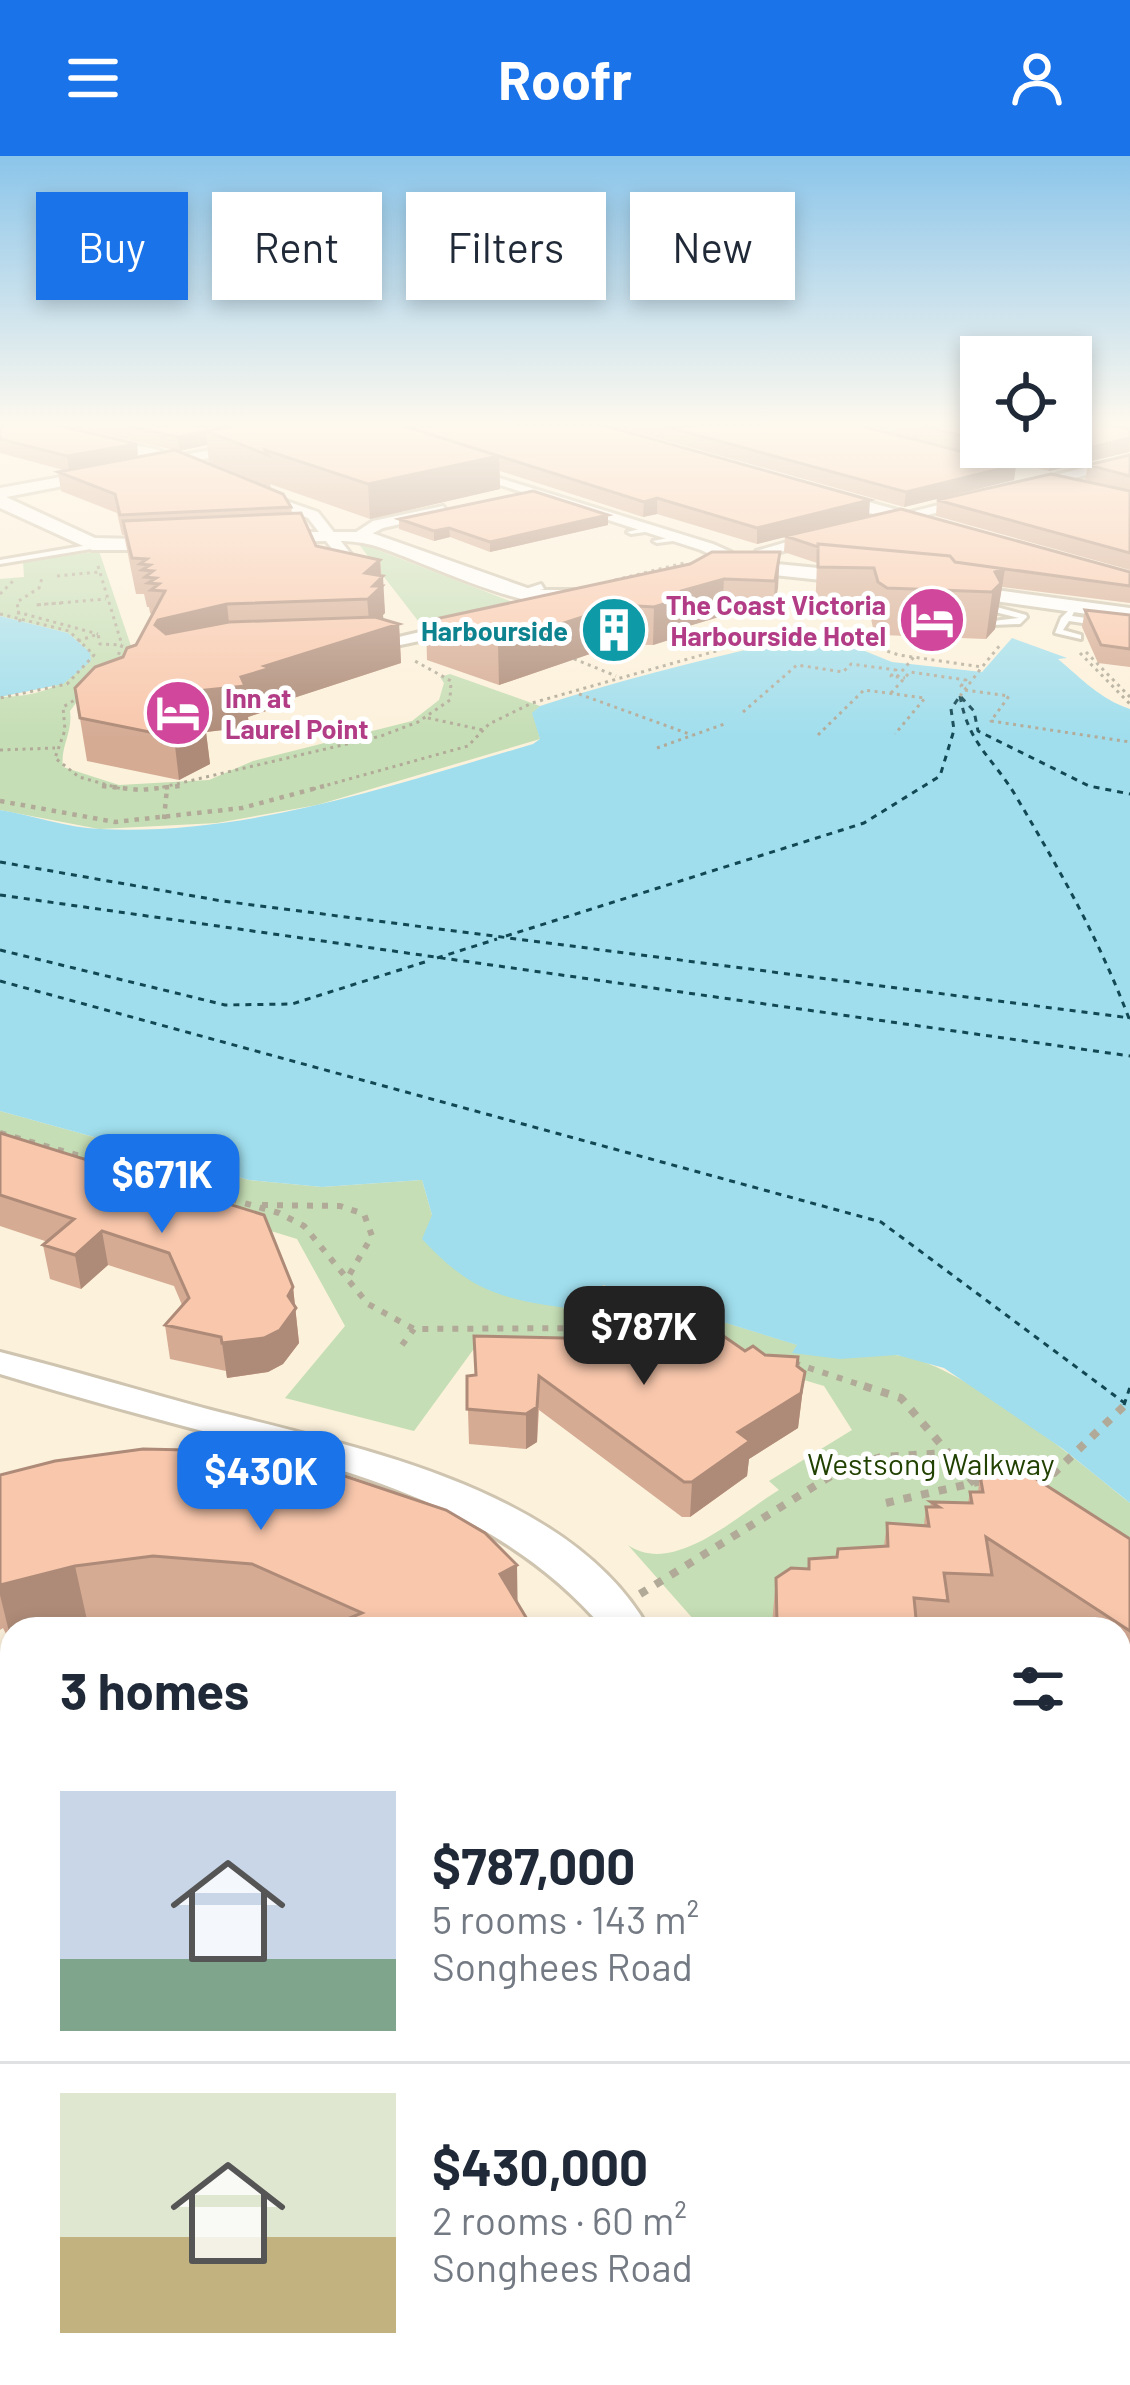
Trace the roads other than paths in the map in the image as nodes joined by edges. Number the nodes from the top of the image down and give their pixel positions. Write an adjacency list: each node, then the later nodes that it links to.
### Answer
1 (62, 530): 14 (street)
2 (324, 530): 9 (street)
3 (369, 530): 11 (street)
4 (639, 530): 10 (street)
5 (849, 530): 16 (street)
6 (951, 530): 8 (street)
7 (631, 532): 10 (lane)
8 (958, 532)
9 (327, 534): 11 (street); 12 (street); 18 (street)
10 (653, 535): 15 (street)
11 (358, 536): 20 (street)
12 (234, 539)
13 (190, 543): 14 (street)
14 (94, 547): 17 (lane)
15 (692, 551): 19 (street)
16 (764, 551)
17 (0, 562)
18 (334, 576)
19 (891, 582)
20 (525, 587): 22 (street); 25 (street)
21 (927, 587): 26 (street)
22 (613, 590)
23 (1070, 612): 24 (street); 26 (street); 29 (lane); 30 (lane)
24 (1130, 614)
25 (517, 615)
26 (1024, 617): 28 (lane)
27 (495, 620): 31 (street)
28 (996, 622)
29 (1130, 627)
30 (1078, 638)
31 (336, 651)
32 (0, 1363): 33 (street)
33 (618, 1617)

